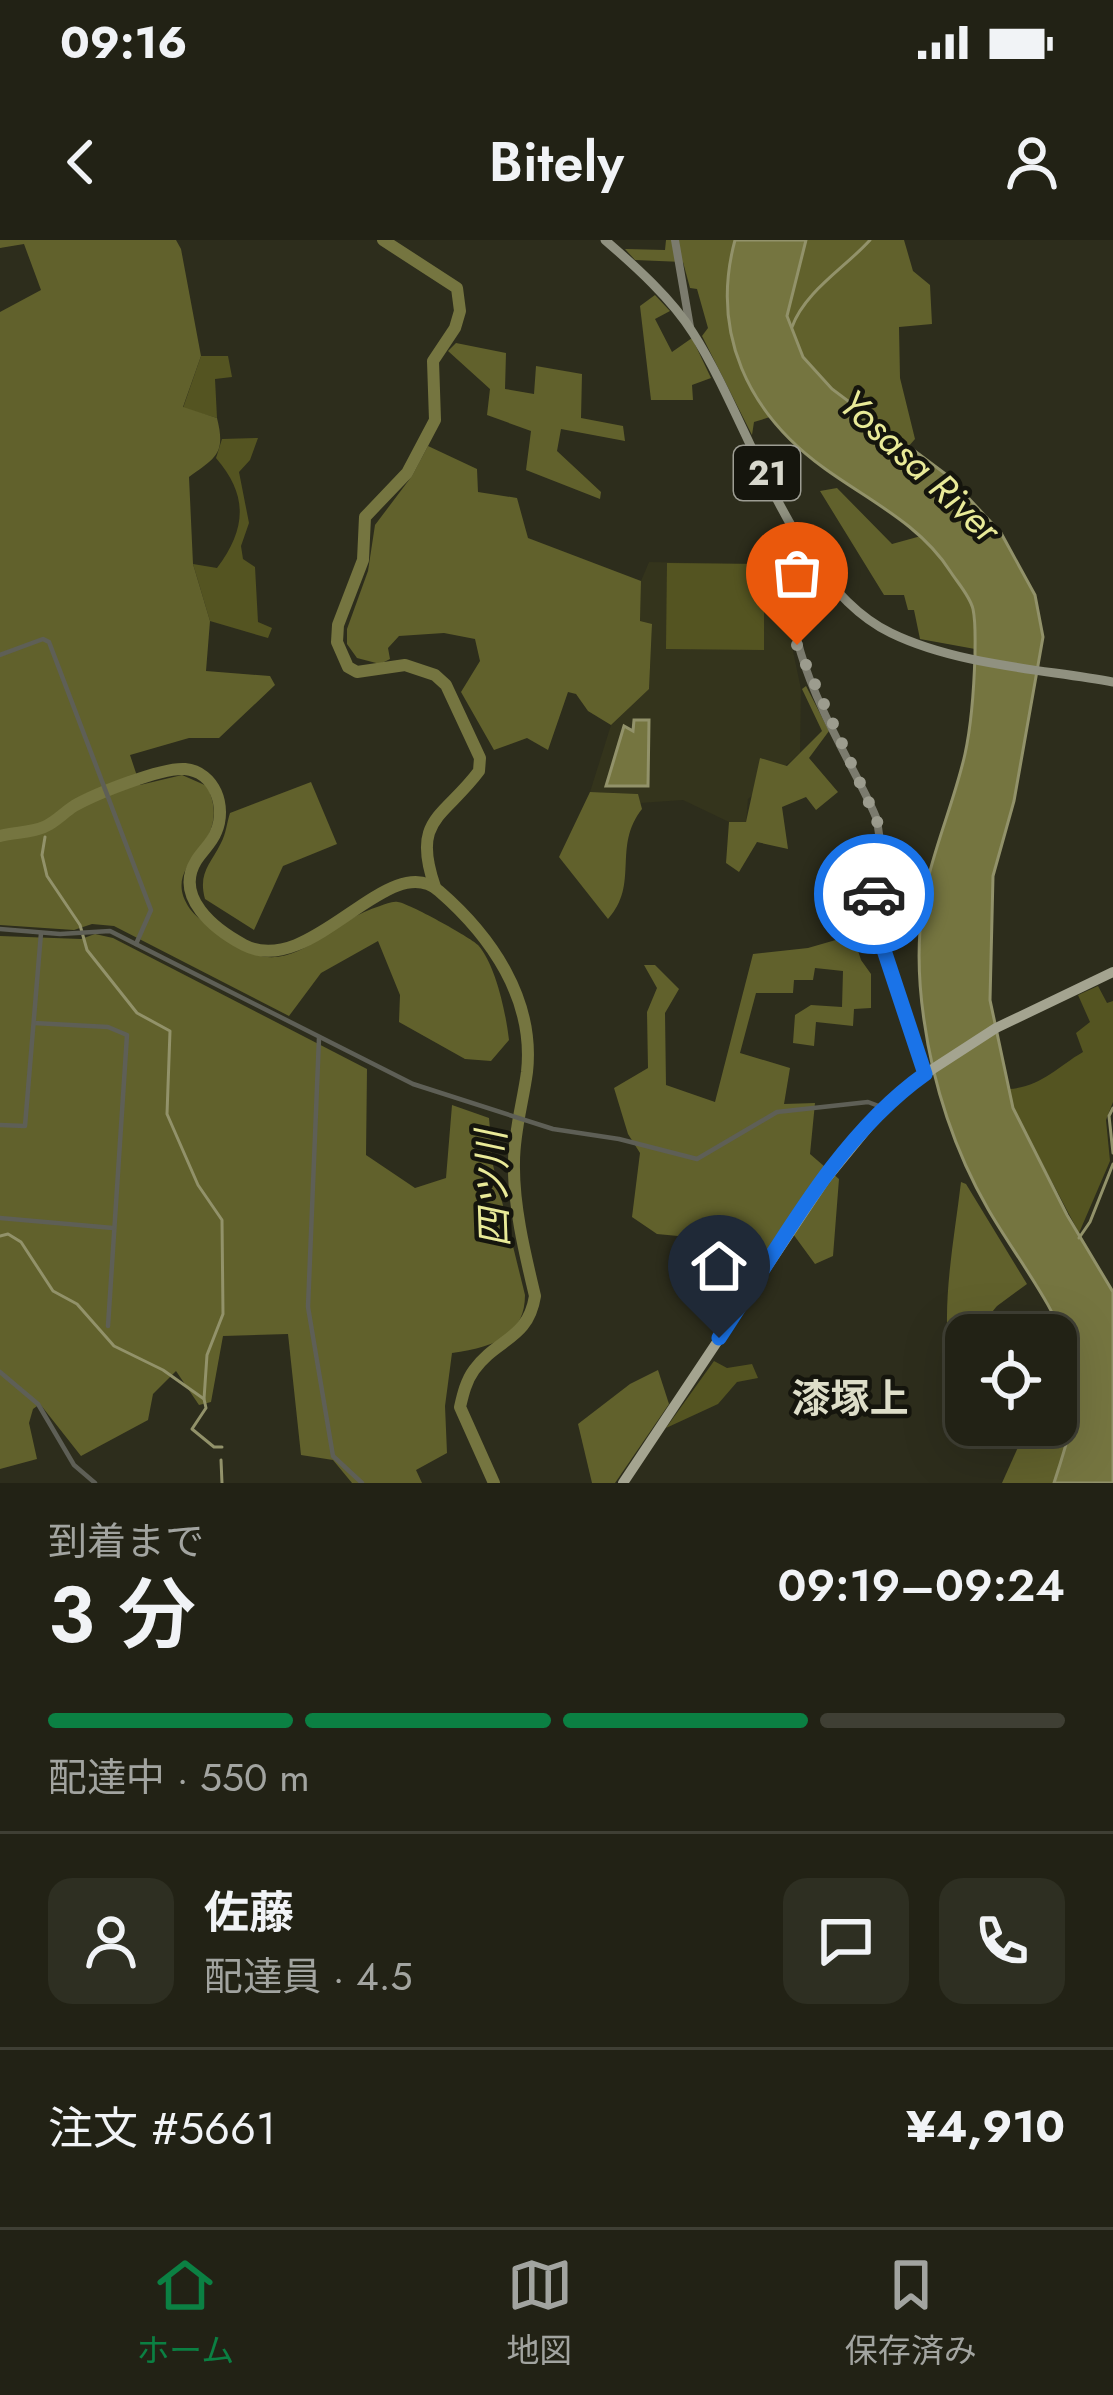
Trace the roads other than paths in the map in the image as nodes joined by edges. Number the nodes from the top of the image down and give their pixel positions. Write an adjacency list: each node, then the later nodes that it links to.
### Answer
1 (605, 240): 3 (main road, 21)
2 (675, 240): 3 (street)
3 (691, 328): 4 (main road, 21)
4 (818, 566): 6 (main road, 21); 13 (street)
5 (0, 655): 9 (street)
6 (1113, 682)
7 (0, 929): 8 (street)
8 (41, 933): 9 (street); 11 (street)
9 (136, 944): 12 (street)
10 (1113, 972): 13 (highway)
11 (34, 1022): 15 (street); 17 (street)
12 (319, 1039): 14 (street); 21 (street)
13 (929, 1070): 14 (highway)
14 (884, 1108): 22 (highway)
15 (0, 1125)
16 (0, 1218): 17 (street)
17 (113, 1228): 18 (street)
18 (108, 1325)
19 (0, 1372): 20 (street)
20 (95, 1483)
21 (362, 1483)
22 (622, 1483)

